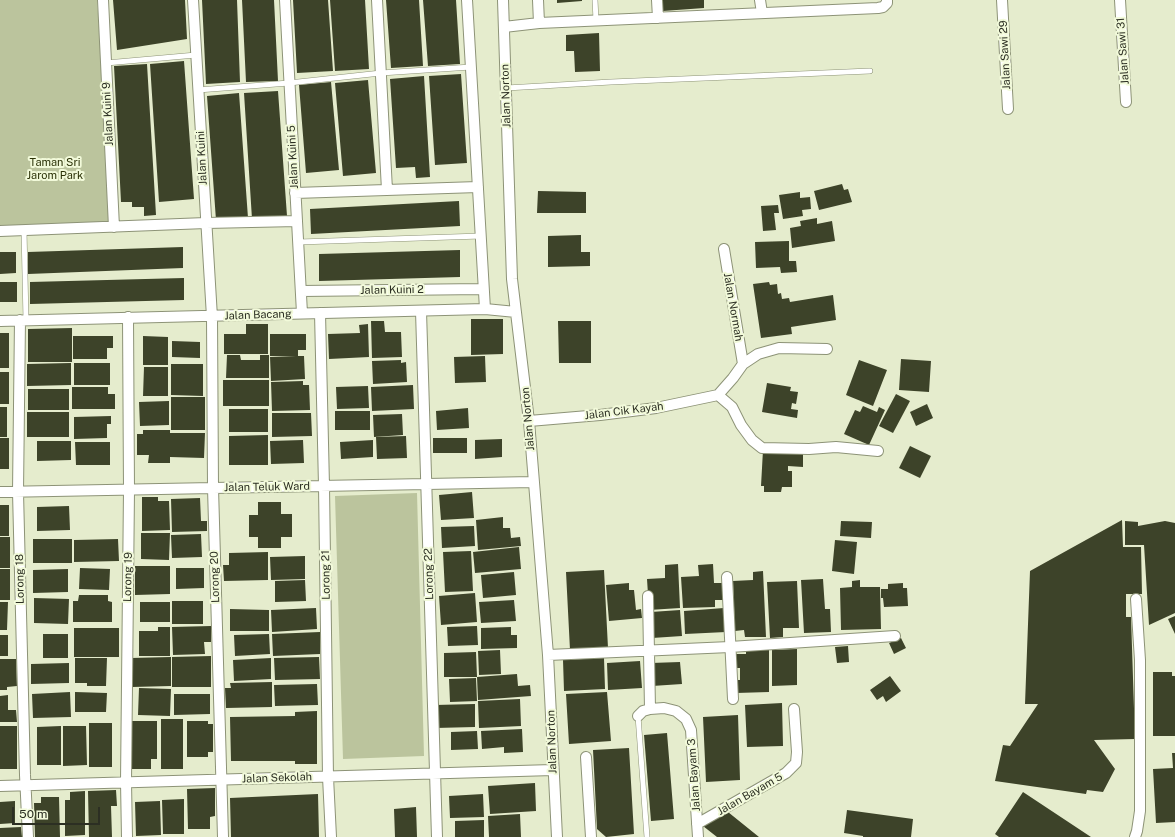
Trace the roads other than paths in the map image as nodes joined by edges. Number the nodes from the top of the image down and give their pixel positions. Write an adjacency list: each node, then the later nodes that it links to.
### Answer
1 (103, 0): 20 (street, Jalan Kuini 9)
2 (193, 0): 19 (street, Jalan Kuini)
3 (285, 0): 24 (street, Jalan Kuini 5)
4 (377, 0): 23 (street)
5 (467, 0): 21 (street)
6 (502, 0): 18 (street, Jalan Norton)
7 (538, 0): 17 (street)
8 (595, 0): 16 (lane)
9 (657, 0): 15 (street)
10 (760, 0): 14 (street)
11 (1002, 0): 28 (street, Jalan Sawi 29)
12 (1120, 0): 27 (street, Jalan Sawi 31)
13 (885, 3): 14 (street)
14 (762, 13): 15 (street)
15 (658, 18): 16 (street)
16 (596, 20): 17 (street)
17 (539, 23): 18 (street)
18 (504, 27): 25 (street, Jalan Norton)
19 (196, 55): 20 (lane); 26 (street, Jalan Kuini)
20 (106, 63): 34 (street, Jalan Kuini 9)
21 (471, 67): 23 (lane); 29 (street)
22 (870, 71): 25 (lane)
23 (381, 73): 24 (lane); 30 (street)
24 (289, 83): 26 (lane); 31 (street, Jalan Kuini 5)
25 (506, 88): 44 (street, Jalan Norton)
26 (198, 90): 33 (street, Jalan Kuini)
27 (1126, 102)
28 (1008, 109)
29 (478, 187): 30 (street); 37 (street)
30 (387, 190): 31 (street)
31 (295, 193): 32 (street, Jalan Kuini 5)
32 (297, 222): 33 (street); 38 (street, Jalan Kuini 5)
33 (206, 223): 34 (street); 48 (street, Jalan Kuini)
34 (114, 227): 35 (street)
35 (24, 230): 36 (street); 49 (lane)
36 (0, 231)
37 (481, 236): 38 (lane); 40 (street)
38 (298, 242): 41 (street, Jalan Kuini 5)
39 (724, 249): 52 (street, Jalan Normah)
40 (484, 289): 41 (street, Jalan Kuini 2); 42 (street)
41 (301, 291): 45 (street, Jalan Kuini 5)
42 (485, 309): 43 (street, Jalan Bacang); 44 (street, Jalan Bacang)
43 (421, 311): 46 (street, Jalan Bacang); 57 (street, Lorong 22)
44 (516, 312): 54 (street, Jalan Norton)
45 (302, 313): 46 (street, Jalan Bacang); 48 (street, Jalan Bacang)
46 (320, 313): 58 (street, Lorong 21)
47 (128, 317): 48 (street, Jalan Bacang); 49 (street, Jalan Bacang); 60 (street, Lorong 19)
48 (212, 317): 59 (street, Lorong 20)
49 (23, 320): 50 (street, Jalan Bacang); 62 (street, Lorong 18)
50 (0, 321)
51 (827, 349): 52 (street)
52 (743, 364): 53 (street)
53 (718, 395): 54 (street, Jalan Cik Kayah); 55 (street)
54 (529, 421): 56 (street, Jalan Norton)
55 (878, 451)
56 (533, 482): 57 (street, Jalan Teluk Ward); 69 (street, Jalan Norton)
57 (427, 484): 58 (street, Jalan Teluk Ward); 76 (street, Lorong 22)
58 (324, 486): 59 (street, Jalan Teluk Ward); 77 (street, Lorong 21)
59 (213, 488): 60 (street, Jalan Teluk Ward); 78 (street, Lorong 20)
60 (129, 490): 62 (street, Jalan Teluk Ward); 79 (street, Lorong 19)
61 (0, 492): 62 (street, Jalan Teluk Ward)
62 (18, 492): 80 (street, Lorong 18)
63 (727, 576): 67 (street)
64 (648, 596): 68 (street)
65 (1136, 599): 92 (street)
66 (895, 636): 67 (street)
67 (730, 647): 68 (street); 70 (street)
68 (649, 651): 69 (street); 71 (street)
69 (548, 655): 75 (street, Jalan Norton)
70 (733, 699)
71 (650, 709): 73 (street); 82 (street, Jalan Bayam 3)
72 (794, 710): 82 (street, Jalan Bayam 5)
73 (638, 716): 90 (lane)
74 (586, 757): 89 (street)
75 (553, 770): 76 (street, Jalan Sekolah); 88 (street, Jalan Norton)
76 (436, 774): 77 (street, Jalan Sekolah); 87 (street, Lorong 22)
77 (328, 777): 78 (street, Jalan Sekolah); 86 (street, Lorong 21)
78 (221, 780): 79 (street, Jalan Sekolah); 85 (street, Lorong 20)
79 (126, 782): 80 (street, Jalan Sekolah); 84 (street, Lorong 19)
80 (25, 785): 81 (street, Jalan Sekolah); 83 (street, Lorong 18)
81 (0, 786)
82 (697, 824): 91 (street, Jalan Bayam 3)
83 (28, 837)
84 (127, 837)
85 (223, 837)
86 (330, 837)
87 (437, 837)
88 (557, 837)
89 (591, 837)
90 (647, 837)
91 (698, 837)
92 (1135, 837)

